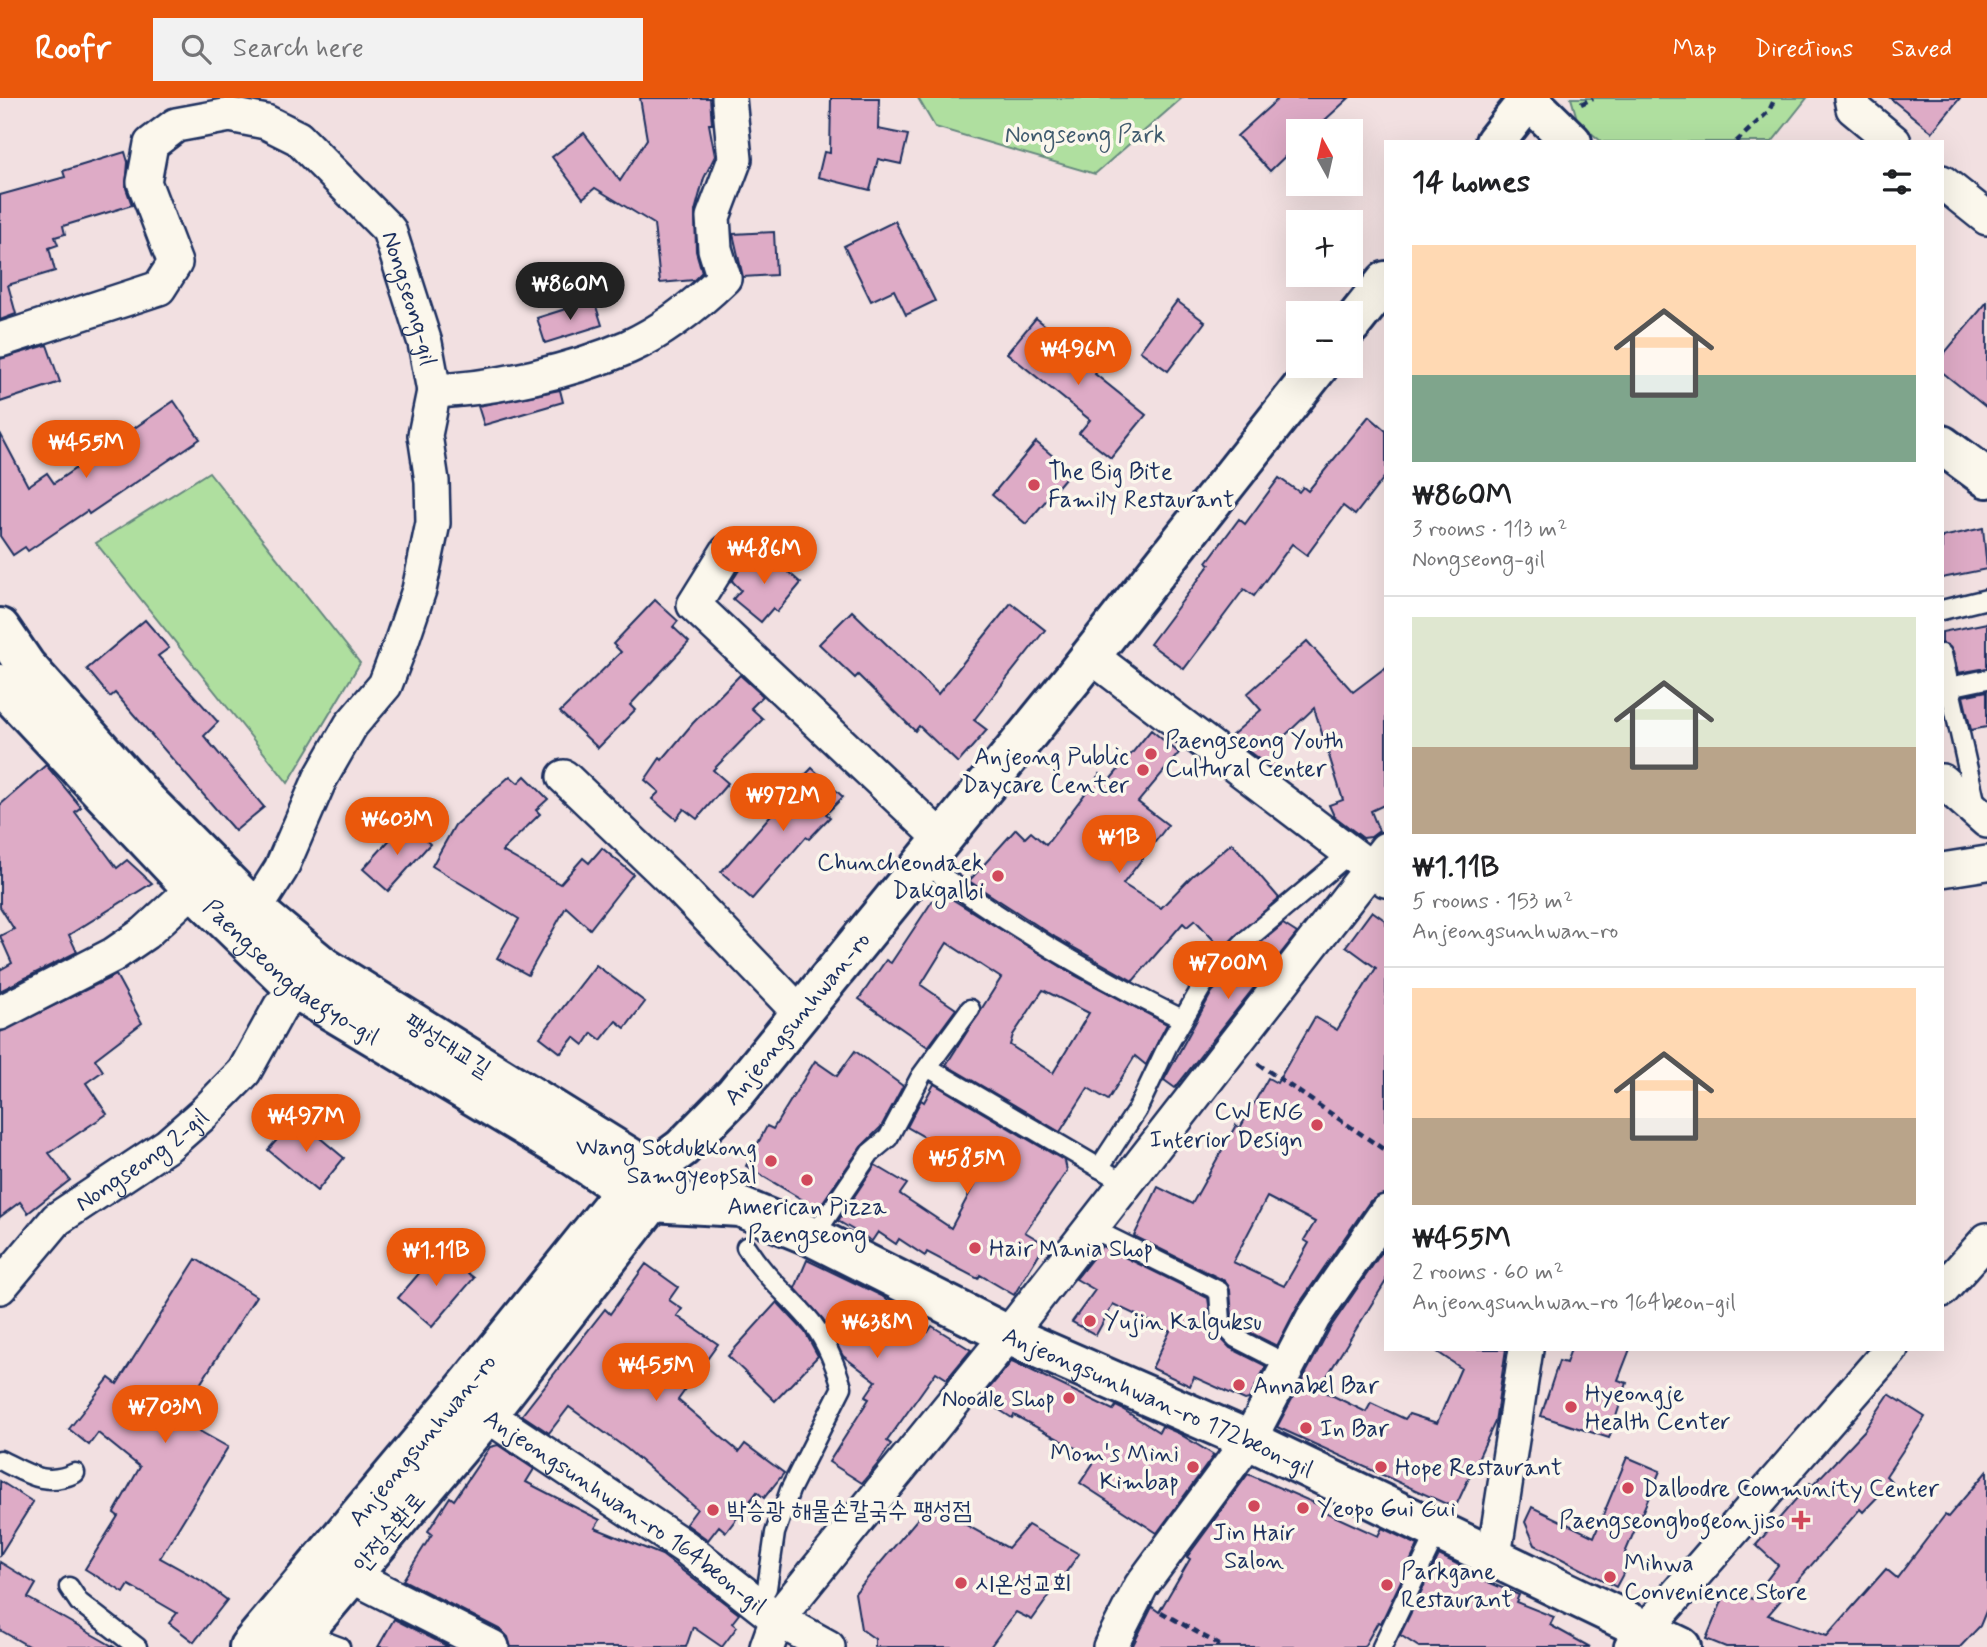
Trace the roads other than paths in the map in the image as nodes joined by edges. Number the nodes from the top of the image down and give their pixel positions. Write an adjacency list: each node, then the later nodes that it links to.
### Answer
1 (729, 98): 13 (street, Nongseong-gil)
2 (1851, 98): 6 (street)
3 (1529, 99): 4 (main road); 5 (main road)
4 (1497, 140)
5 (1570, 140)
6 (1892, 140)
7 (1944, 183): 8 (street)
8 (1987, 218)
9 (1384, 284): 10 (main road)
10 (1363, 310)
11 (0, 340): 13 (street, Nongseong-gil)
12 (1310, 378): 20 (main road, Anjeongsunhwan-ro)
13 (434, 391): 33 (street)
14 (1944, 446): 15 (main road)
15 (1987, 478)
16 (727, 552): 28 (street)
17 (1987, 599): 18 (lane)
18 (1944, 610)
19 (0, 628): 24 (main road)
20 (1091, 656): 28 (main road, Anjeongsunhwan-ro); 29 (street)
21 (1944, 663): 23 (lane)
22 (1987, 679): 23 (lane)
23 (1949, 687): 27 (lane)
24 (9, 688): 32 (main road, Paengseongdaegyo-gil); 33 (main road)
25 (564, 777): 36 (street)
26 (1944, 783): 27 (street)
27 (1982, 817)
28 (932, 850): 36 (main road, Anjeongsunhwan-ro); 38 (lane)
29 (1377, 859): 38 (lane); 40 (street)
30 (1987, 863): 31 (street)
31 (1944, 870)
32 (193, 889): 33 (main road, Paengseongdaegyo-gil); 37 (street)
33 (244, 919): 34 (main road, Paengseongdaegyo-gil); 41 (main road, 팽성대교길)
34 (297, 990): 41 (main road, Paengseongdaegyo-gil); 47 (street, Nongseong 2-gil)
35 (970, 1009): 39 (lane)
36 (799, 1012): 41 (main road, Anjeongsunhwan-ro)
37 (0, 1013)
38 (1182, 1019): 40 (lane)
39 (929, 1068): 40 (lane); 44 (lane)
40 (1112, 1175): 43 (street)
41 (648, 1186): 44 (main road, Anjeongsunhwan-ro 172beon-gil); 53 (main road, Anjeongsunhwan-ro)
42 (1384, 1215): 52 (street)
43 (1091, 1228): 49 (street); 52 (lane)
44 (813, 1237): 49 (main road, Anjeongsunhwan-ro 172beon-gil)
45 (1987, 1240): 48 (street)
46 (746, 1247): 61 (lane)
47 (0, 1287)
48 (1944, 1288)
49 (1008, 1335): 54 (main road, Anjeongsunhwan-ro 172beon-gil); 61 (street)
50 (1526, 1351): 58 (street)
51 (1889, 1351): 62 (street)
52 (1294, 1355): 54 (street)
53 (473, 1406): 59 (main road, 안정순환로); 61 (street, Anjeongsunhwan-ro 164beon-gil); 65 (main road, Anjeongsunhwan-ro)
54 (1249, 1440): 57 (main road, Anjeongsunhwan-ro 172beon-gil); 69 (street)
55 (0, 1460): 56 (lane)
56 (75, 1473)
57 (1438, 1530): 58 (main road, Anjeongsunhwan-ro 172beon-gil); 70 (lane)
58 (1494, 1556): 62 (main road, Anjeongsunhwan-ro 172beon-gil)
59 (352, 1576): 63 (main road, 안정순환로); 67 (street)
60 (69, 1587): 64 (lane)
61 (767, 1623): 68 (street, Anjeongsunhwan-ro 164beon-gil)
62 (1638, 1639): 71 (main road, Anjeongsunhwan-ro 172beon-gil)
63 (297, 1640): 66 (lane)
64 (137, 1647)
65 (249, 1647)
66 (340, 1647)
67 (492, 1647)
68 (828, 1647)
69 (1110, 1647)
70 (1382, 1647)
71 (1681, 1647)

